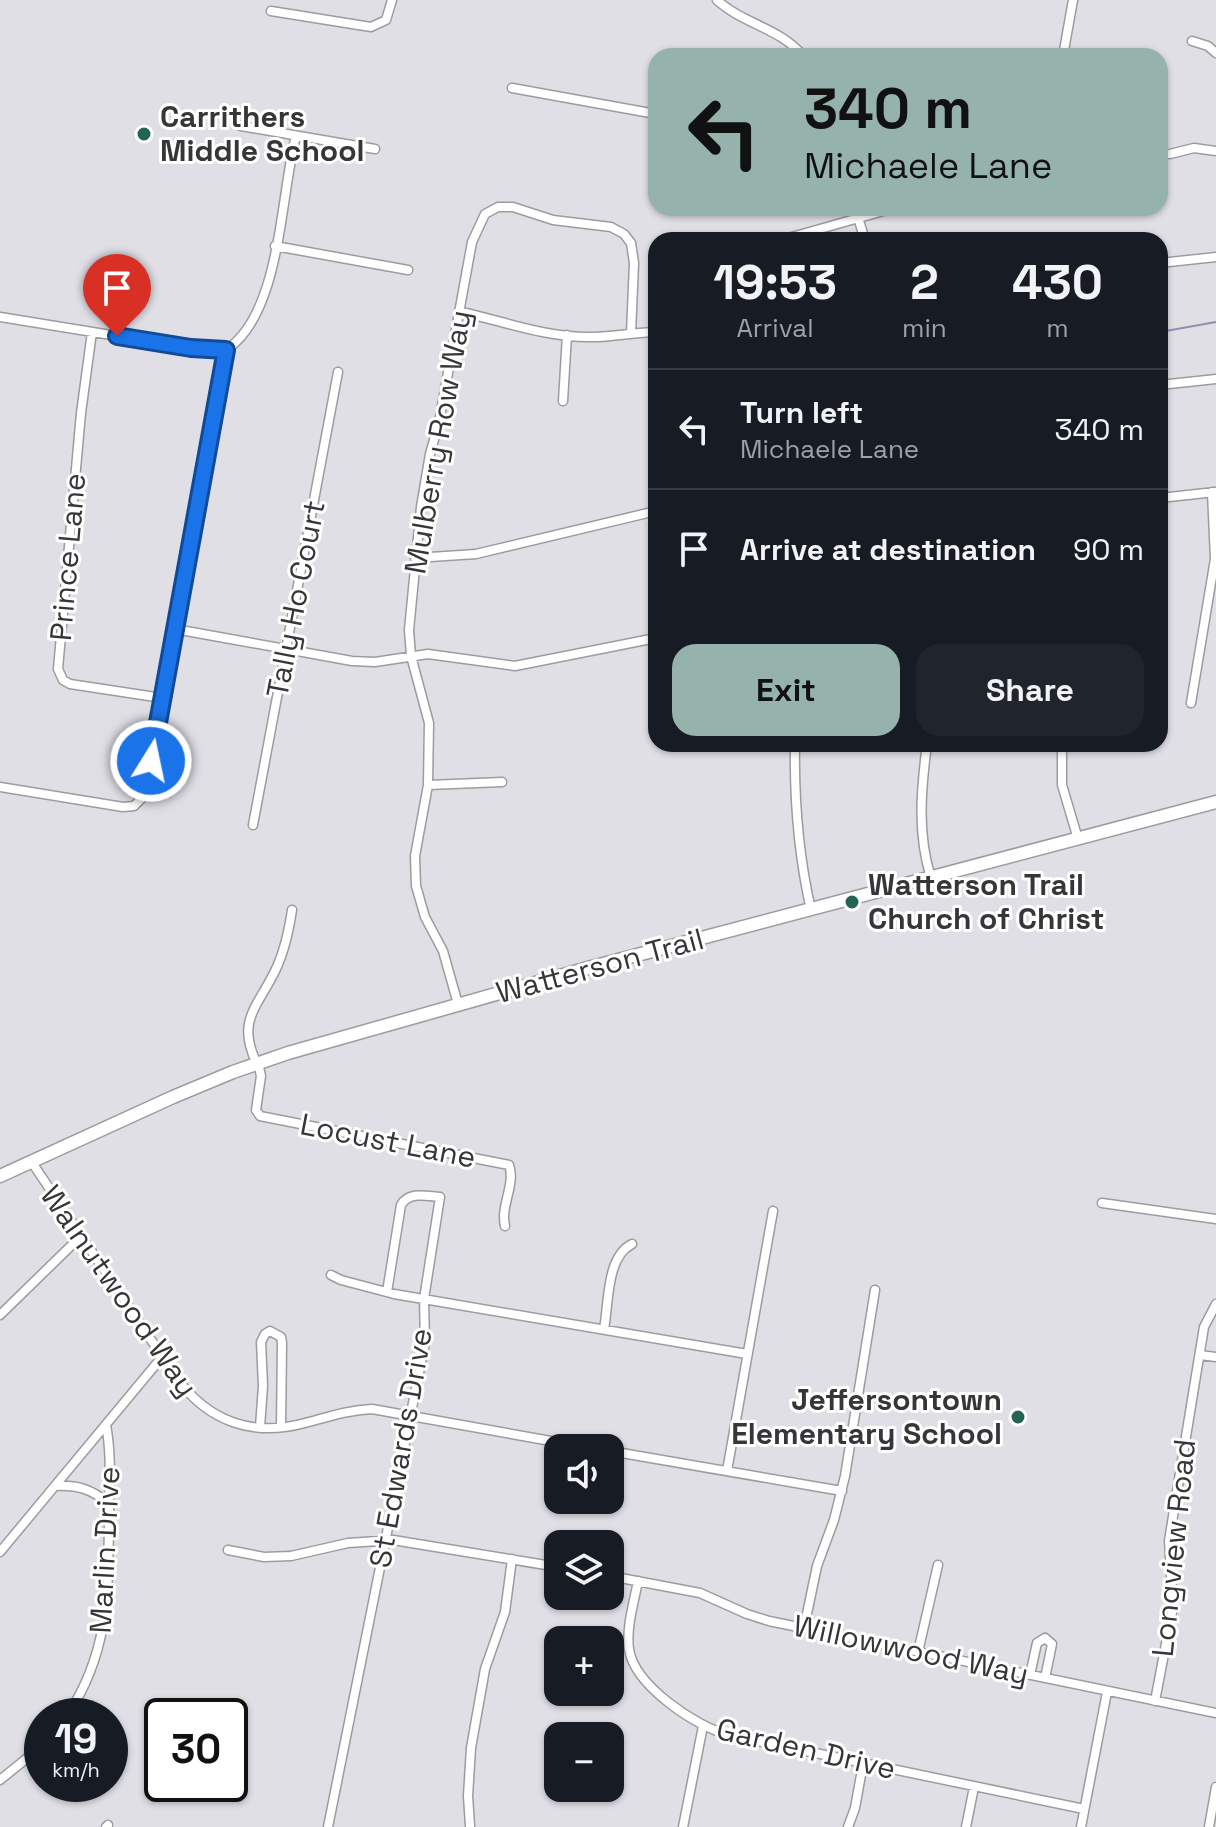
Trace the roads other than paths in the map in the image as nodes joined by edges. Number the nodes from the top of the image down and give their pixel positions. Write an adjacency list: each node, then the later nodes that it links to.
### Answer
1 (392, 0): 4 (street)
2 (717, 0): 6 (street)
3 (1073, 0): 7 (street)
4 (271, 11)
5 (1192, 41): 8 (street)
6 (794, 48)
7 (1064, 48)
8 (1216, 53)
9 (512, 88): 10 (street)
10 (648, 113)
11 (241, 126): 12 (street)
12 (296, 136): 13 (street); 18 (street)
13 (375, 149)
14 (1216, 151): 15 (street)
15 (1170, 154)
16 (849, 216): 17 (street)
17 (804, 232)
18 (275, 246): 21 (street); 28 (street)
19 (1216, 257): 20 (street)
20 (1168, 262)
21 (408, 270)
22 (461, 312): 26 (street, Mulberry Row Way); 27 (street); 36 (street, Mulberry Row Way)
23 (0, 317): 24 (street)
24 (92, 332): 28 (street); 41 (street, Prince Lane)
25 (648, 332): 26 (street)
26 (631, 333): 27 (street)
27 (567, 335): 32 (street)
28 (226, 350): 37 (street)
29 (338, 372): 39 (street, Tally Ho Court)
30 (1216, 379): 31 (street)
31 (1168, 384)
32 (563, 401)
33 (1214, 492): 34 (street); 42 (street)
34 (1168, 497)
35 (648, 513): 36 (street)
36 (415, 558): 40 (street, Mulberry Row Way)
37 (175, 629): 39 (street); 41 (street)
38 (648, 640): 40 (street)
39 (286, 650): 40 (street); 50 (street, Tally Ho Court)
40 (411, 656): 47 (street, Mulberry Row Way)
41 (162, 698): 48 (street)
42 (1191, 703)
43 (795, 752): 54 (street)
44 (926, 752): 52 (street)
45 (1062, 752): 51 (street)
46 (502, 782): 47 (street)
47 (428, 785): 55 (street, Mulberry Row Way)
48 (0, 787)
49 (1216, 802): 51 (main road, Watterson Trail)
50 (253, 825)
51 (1078, 839): 52 (main road, Watterson Trail)
52 (931, 878): 54 (main road, Watterson Trail)
53 (292, 910): 56 (street)
54 (811, 910): 55 (main road, Watterson Trail)
55 (458, 1004): 56 (main road, Watterson Trail)
56 (257, 1064): 57 (main road, Watterson Trail); 62 (street, Locust Lane)
57 (31, 1161): 58 (main road, Watterson Trail); 63 (street, Walnutwood Way)
58 (0, 1176)
59 (1102, 1203): 61 (street)
60 (773, 1211): 72 (street)
61 (1216, 1219)
62 (505, 1226)
63 (80, 1237): 70 (street); 74 (street, Walnutwood Way)
64 (632, 1244): 71 (street)
65 (331, 1275): 67 (street)
66 (875, 1290): 84 (street)
67 (387, 1292): 68 (street); 68 (street, St Edwards Drive)
68 (424, 1299): 71 (street); 76 (street, St Edwards Drive)
69 (1216, 1304): 73 (street, Longview Road)
70 (0, 1315)
71 (604, 1329): 72 (street)
72 (747, 1354): 82 (street)
73 (1200, 1355): 75 (street); 100 (street, Longview Road)
74 (162, 1357): 77 (street); 78 (street, Walnutwood Way)
75 (1216, 1357)
76 (409, 1414): 79 (street, Walnutwood Way); 80 (street, Walnutwood Way); 86 (street, St Edwards Drive)
77 (106, 1425): 83 (street); 85 (street, Marlin Drive)
78 (260, 1427): 79 (street, Walnutwood Way); 79 (street)
79 (281, 1427)
80 (544, 1439)
81 (624, 1453): 82 (street)
82 (727, 1471): 84 (street)
83 (55, 1486): 85 (street); 88 (street)
84 (842, 1491): 94 (street)
85 (109, 1504): 99 (street, Marlin Drive)
86 (385, 1540): 87 (street); 89 (street); 110 (street, St Edwards Drive)
87 (228, 1550)
88 (0, 1552)
89 (512, 1559): 90 (street); 109 (street)
90 (544, 1565)
91 (938, 1565): 95 (street)
92 (624, 1578): 93 (street, Willowwood Way)
93 (638, 1581): 94 (street, Willowwood Way); 102 (street, Garden Drive)
94 (804, 1628): 95 (street, Willowwood Way)
95 (918, 1652): 96 (street, Willowwood Way)
96 (1030, 1675): 97 (street, Willowwood Way); 97 (street)
97 (1045, 1678): 98 (street, Willowwood Way)
98 (1107, 1692): 100 (street, Willowwood Way); 108 (street)
99 (79, 1698)
100 (1155, 1701): 101 (street, Willowwood Way)
101 (1216, 1713)
102 (703, 1726): 104 (street, Garden Drive); 111 (street)
103 (24, 1761): 105 (street)
104 (863, 1764): 106 (street, Garden Drive); 112 (street)
105 (0, 1780)
106 (974, 1787): 108 (street, Garden Drive); 113 (street)
107 (1216, 1787): 115 (street)
108 (1084, 1809): 114 (street)
109 (470, 1826)
110 (328, 1827)
111 (683, 1827)
112 (848, 1827)
113 (966, 1827)
114 (1081, 1827)
115 (1209, 1827)

